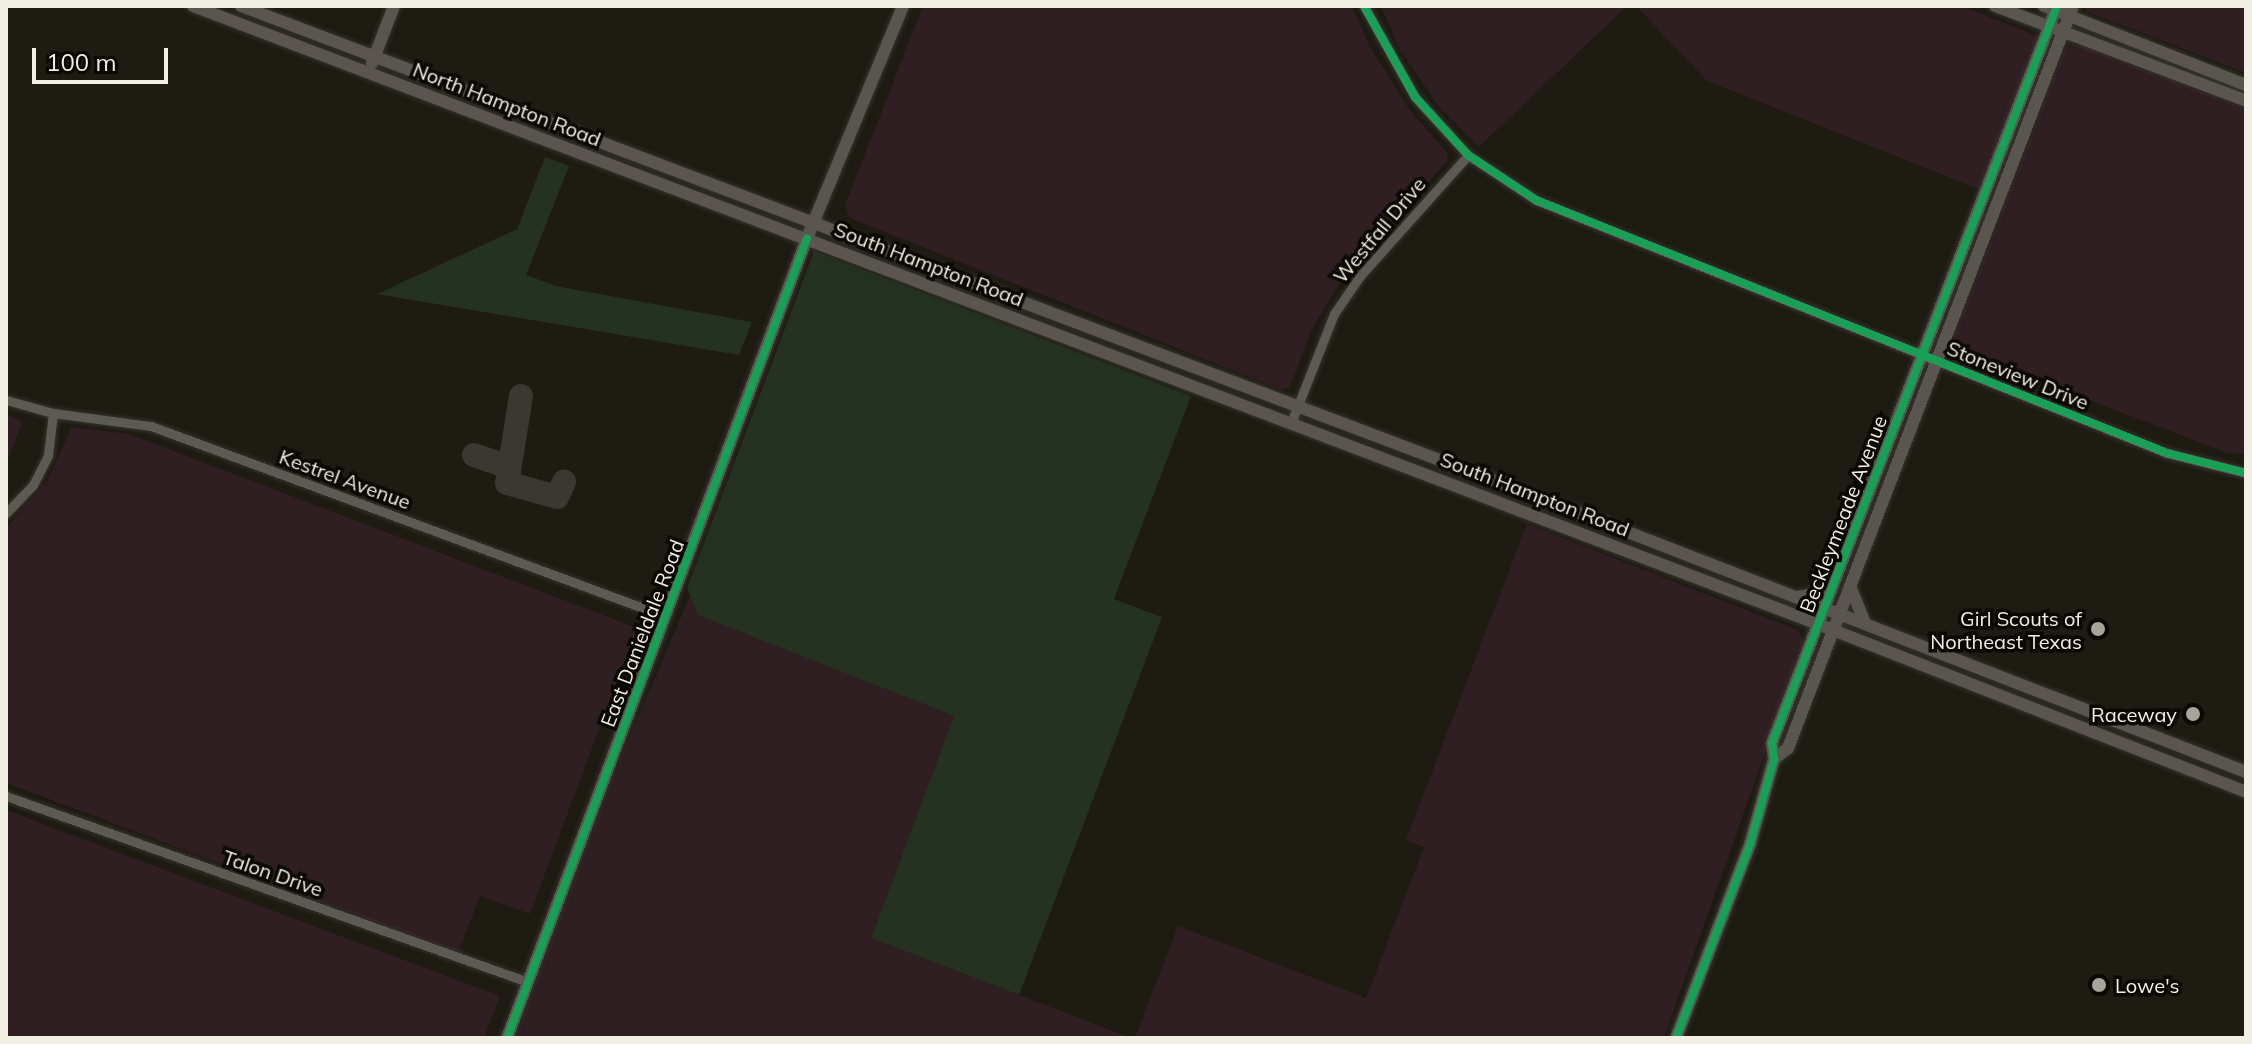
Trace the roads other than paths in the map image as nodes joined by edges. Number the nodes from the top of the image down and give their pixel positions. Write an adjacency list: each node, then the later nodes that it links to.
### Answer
1 (193, 6): 12 (main road, North Hampton Road)
2 (241, 6): 11 (main road, North Hampton Road)
3 (394, 6): 11 (main road)
4 (903, 6): 22 (main road, East Danieldale Road)
5 (1364, 6): 18 (street, Stoneview Drive)
6 (1995, 6): 9 (main road)
7 (2052, 7): 8 (main road); 9 (main road, Beckleymeade Avenue)
8 (2071, 11): 10 (main road, Beckleymeade Avenue); 13 (main road)
9 (2049, 25): 10 (main road); 20 (main road, Beckleymeade Avenue)
10 (2064, 30): 15 (main road); 21 (main road, Beckleymeade Avenue)
11 (374, 56): 12 (main road); 14 (main road, North Hampton Road)
12 (370, 73): 16 (main road, North Hampton Road)
13 (2246, 85)
14 (490, 100): 16 (main road); 17 (main road, North Hampton Road)
15 (2246, 101)
16 (483, 116): 19 (main road, North Hampton Road)
17 (621, 149): 19 (main road); 22 (main road, North Hampton Road)
18 (1468, 155): 26 (street, Stoneview Drive); 29 (street, Westfall Drive)
19 (613, 165): 23 (main road, North Hampton Road)
20 (1986, 188): 21 (main road); 26 (main road, Beckleymeade Avenue)
21 (2001, 194): 27 (main road, Beckleymeade Avenue)
22 (814, 221): 23 (main road, East Danieldale Road); 24 (main road, South Hampton Road)
23 (807, 238): 25 (main road, South Hampton Road); 38 (main road, East Danieldale Road)
24 (1060, 315): 25 (main road); 29 (main road, South Hampton Road)
25 (1053, 332): 31 (main road, South Hampton Road)
26 (1922, 353): 27 (street, Stoneview Drive); 34 (main road, Beckleymeade Avenue)
27 (1937, 359): 32 (street, Stoneview Drive); 34 (main road, Beckleymeade Avenue)
28 (6, 400): 30 (street, Kestrel Avenue)
29 (1297, 406): 31 (street, Westfall Drive); 35 (main road, South Hampton Road)
30 (53, 413): 33 (street); 38 (street, Kestrel Avenue)
31 (1291, 423): 40 (main road, South Hampton Road)
32 (2246, 473)
33 (6, 513)
34 (1843, 580): 35 (main road); 36 (main road, Beckleymeade Avenue); 37 (main road, Beckleymeade Avenue); 39 (main road)
35 (1797, 597): 36 (main road, South Hampton Road)
36 (1824, 607): 37 (main road, South Hampton Road); 40 (main road, Beckleymeade Avenue)
37 (1839, 613): 39 (main road, South Hampton Road); 41 (main road, Beckleymeade Avenue)
38 (665, 616): 50 (main road, East Danieldale Road)
39 (1865, 623): 42 (main road, South Hampton Road)
40 (1818, 624): 41 (main road, South Hampton Road); 44 (main road, Beckleymeade Avenue)
41 (1831, 629): 43 (main road, South Hampton Road); 44 (main road, Beckleymeade Avenue)
42 (2038, 690): 43 (main road); 45 (main road, South Hampton Road)
43 (2030, 707): 47 (main road, South Hampton Road)
44 (1774, 759): 52 (main road, Beckleymeade Avenue)
45 (2224, 763): 46 (main road, South Hampton Road); 47 (main road)
46 (2246, 772)
47 (2217, 781): 48 (main road, South Hampton Road)
48 (2246, 792)
49 (6, 796): 50 (street, Talon Drive)
50 (528, 982): 51 (main road, East Danieldale Road)
51 (507, 1038)
52 (1676, 1038)

